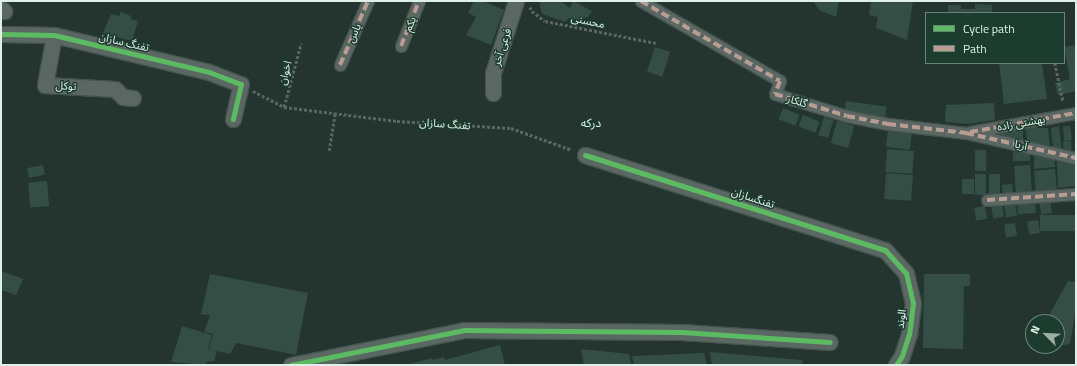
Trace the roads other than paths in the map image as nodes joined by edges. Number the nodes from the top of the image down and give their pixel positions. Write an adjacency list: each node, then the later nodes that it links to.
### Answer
1 (368, 1): 8 (street, یاس)
2 (419, 1): 7 (street, یکم)
3 (641, 1): 13 (street, گلکار)
4 (522, 2): 9 (street, فرعی آخر)
5 (1, 34): 6 (street, تفنگ سازان)
6 (54, 35): 10 (street, توکل); 12 (street, تفنگ سازان)
7 (401, 46)
8 (340, 65)
9 (493, 93)
10 (133, 98)
11 (1071, 114): 13 (street, بهشتی زاده)
12 (233, 119)
13 (966, 133): 15 (street, آریا)
14 (585, 155): 18 (street, تفنگسازان)
15 (1076, 158)
16 (1076, 194): 17 (street)
17 (987, 200)
18 (906, 273): 21 (street, الوند)
19 (830, 342): 20 (street)
20 (291, 365)
21 (896, 365)

